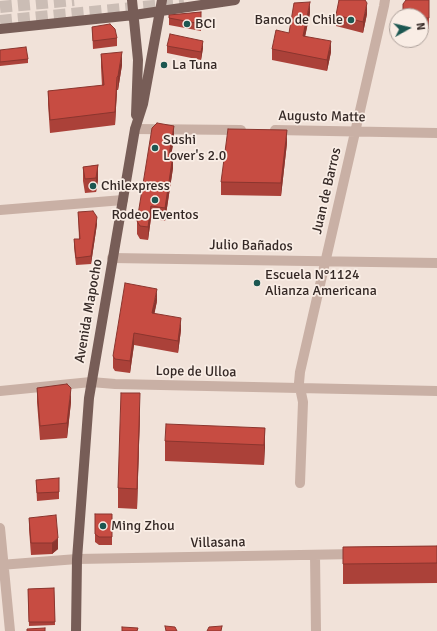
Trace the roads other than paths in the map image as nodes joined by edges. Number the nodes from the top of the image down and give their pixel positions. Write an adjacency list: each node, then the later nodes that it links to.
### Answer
1 (132, 0): 6 (main road)
2 (162, 0): 5 (main road, Avenida Mapocho)
3 (235, 0): 5 (main road)
4 (385, 0): 11 (street, Juan de Barros)
5 (159, 12): 6 (main road); 8 (main road, Avenida Mapocho)
6 (134, 15): 7 (main road); 8 (main road)
7 (0, 29)
8 (135, 129): 9 (street); 13 (main road, Avenida Mapocho)
9 (248, 130)
10 (263, 130): 11 (street, Augusto Matte)
11 (356, 131): 12 (street, Augusto Matte); 16 (street, Juan de Barros)
12 (437, 133)
13 (123, 200): 14 (street); 15 (main road, Avenida Mapocho)
14 (0, 210)
15 (112, 258): 16 (street, Julio Bañados); 18 (main road, Avenida Mapocho)
16 (325, 261): 17 (street, Julio Bañados); 19 (street, Juan de Barros)
17 (437, 263)
18 (91, 382): 19 (street, Lope de Ulloa); 21 (street, Lope de Ulloa); 26 (main road, Avenida Mapocho)
19 (300, 388): 20 (street, Lope de Ulloa); 22 (street)
20 (437, 390)
21 (0, 391)
22 (300, 483)
23 (0, 528): 27 (street)
24 (362, 554): 25 (street, Villasana)
25 (316, 555): 26 (street, Villasana); 30 (street)
26 (77, 559): 27 (street, Villasana); 29 (main road, Avenida Mapocho)
27 (2, 565): 28 (street)
28 (10, 631)
29 (76, 631)
30 (316, 631)

